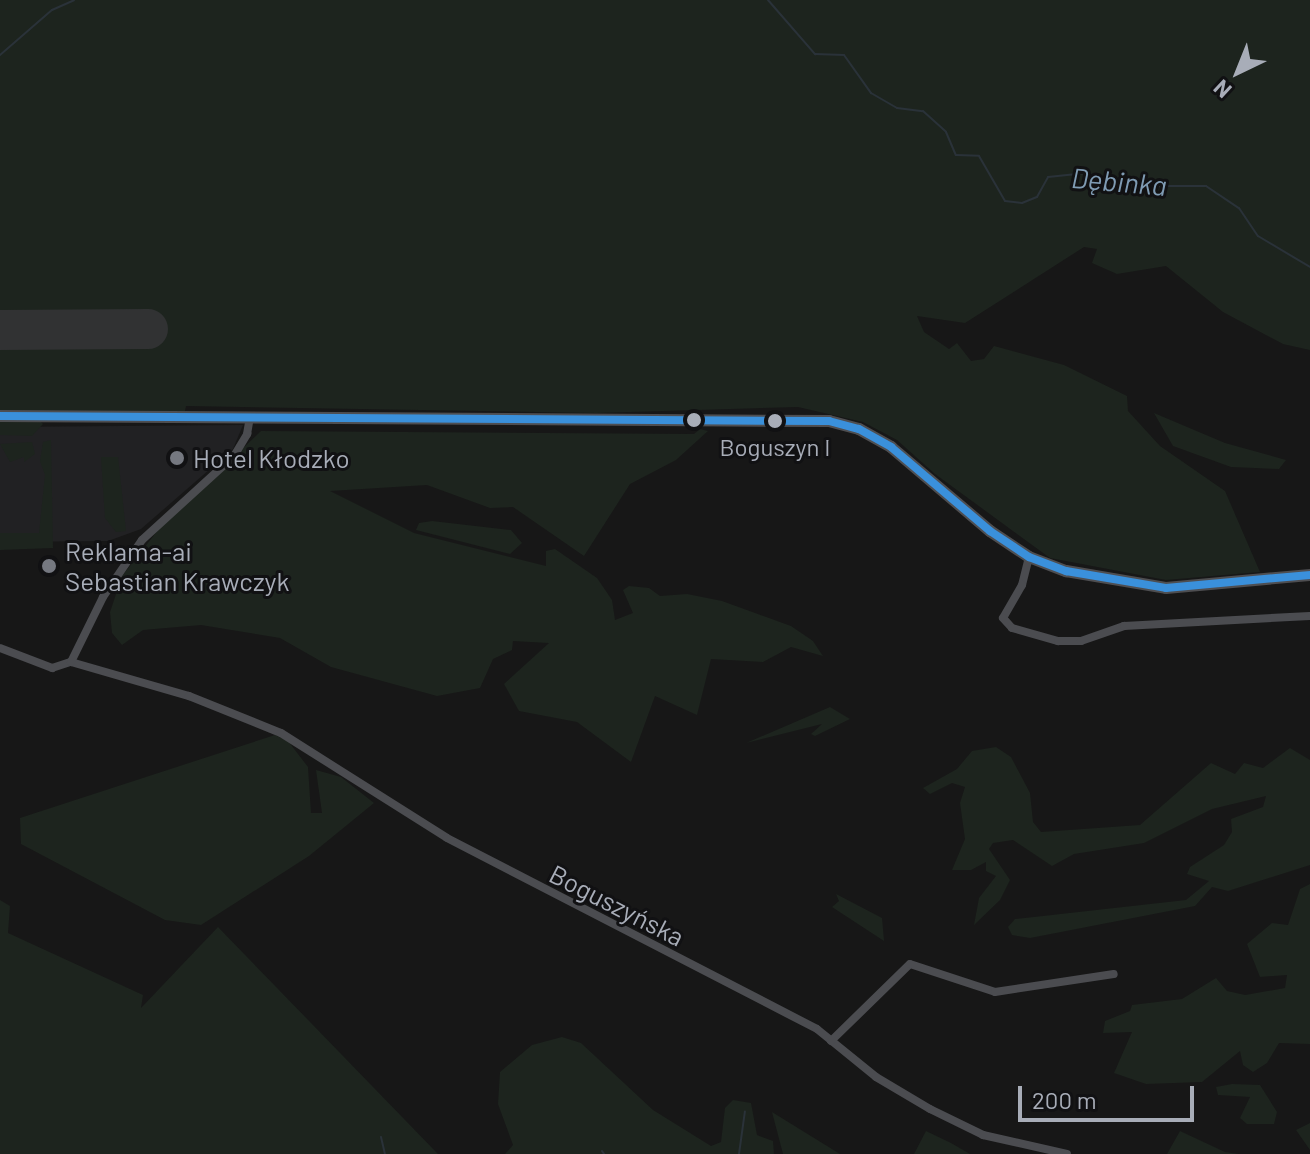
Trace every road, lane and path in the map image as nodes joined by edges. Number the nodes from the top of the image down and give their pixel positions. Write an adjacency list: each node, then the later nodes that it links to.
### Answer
1 (0, 416): 2 (highway)
2 (250, 417): 3 (highway); 7 (street)
3 (1029, 557): 4 (highway); 5 (street)
4 (1310, 575)
5 (1310, 616)
6 (0, 648): 7 (street, Boguszyńska)
7 (71, 662): 9 (street, Boguszyńska)
8 (1114, 974): 9 (street)
9 (831, 1041): 10 (street, Boguszyńska)
10 (1067, 1154)

